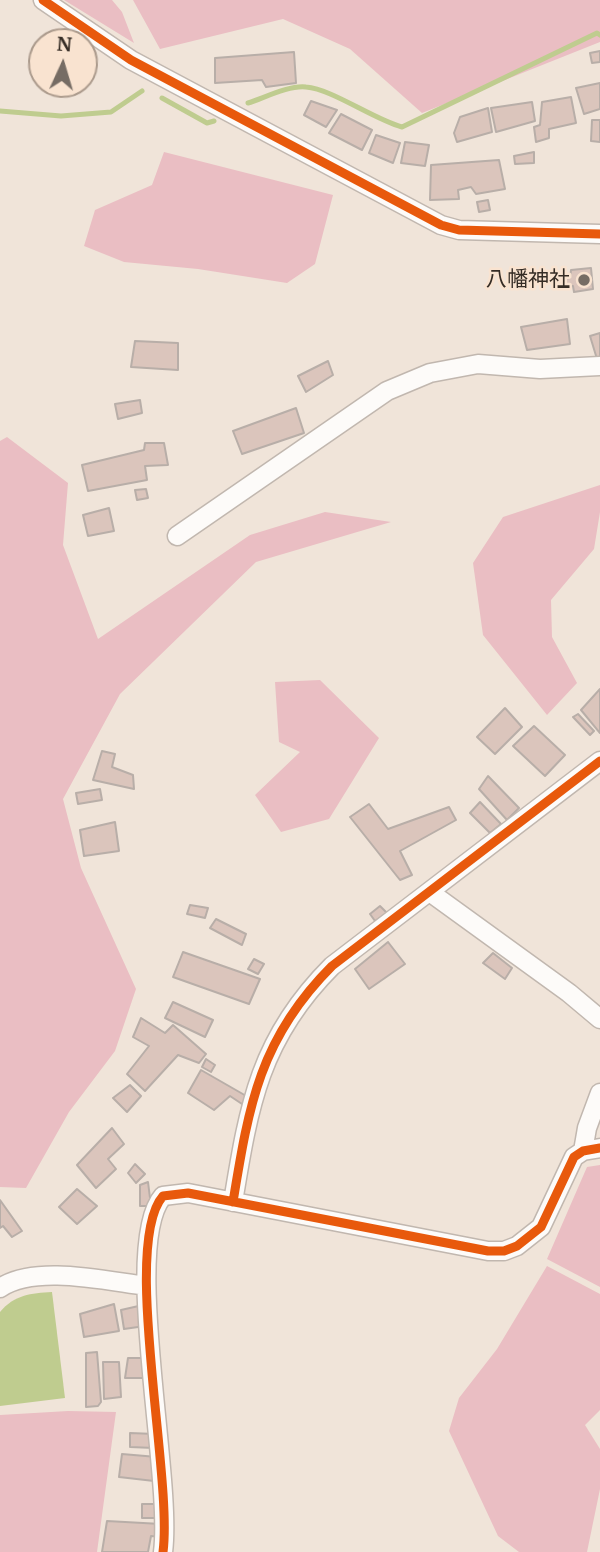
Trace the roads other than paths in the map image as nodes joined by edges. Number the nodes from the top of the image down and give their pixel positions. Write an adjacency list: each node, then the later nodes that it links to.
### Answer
1 (43, 0): 2 (street)
2 (600, 234)
3 (600, 366): 4 (street)
4 (177, 536)
5 (600, 761): 6 (street)
6 (430, 893): 7 (street); 10 (street)
7 (600, 1019)
8 (600, 1093): 9 (street)
9 (592, 1149): 10 (street)
10 (233, 1202): 11 (street)
11 (146, 1286): 12 (street); 13 (street)
12 (0, 1288)
13 (163, 1552)

